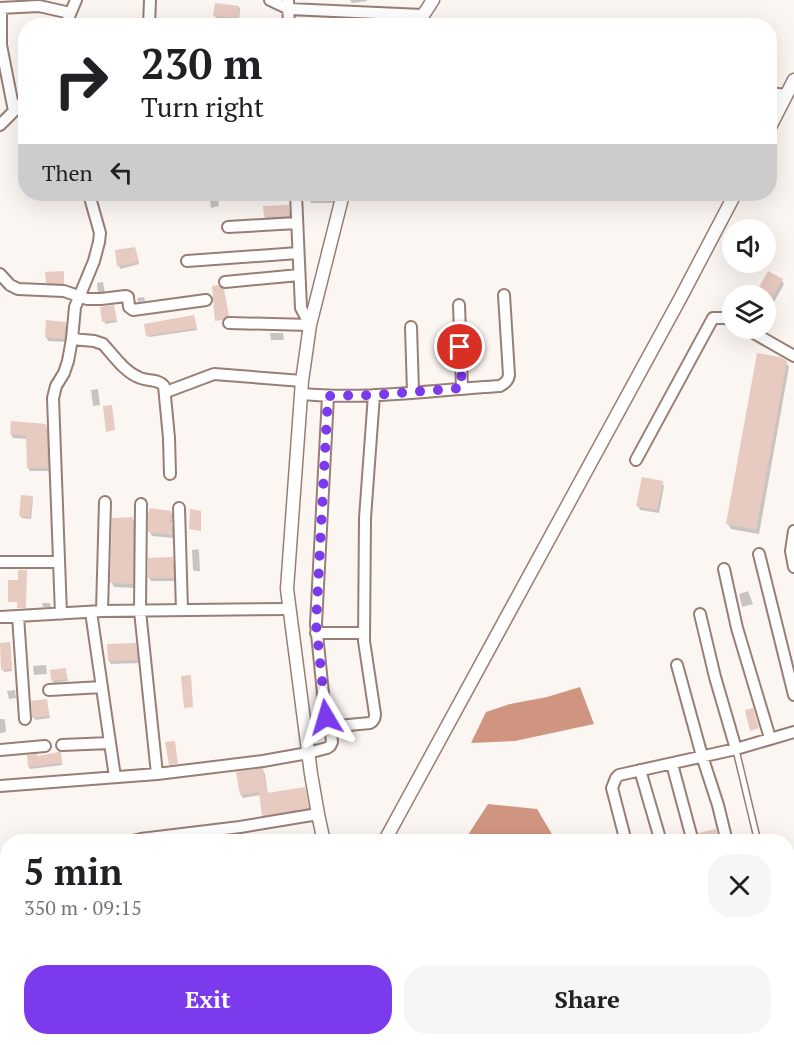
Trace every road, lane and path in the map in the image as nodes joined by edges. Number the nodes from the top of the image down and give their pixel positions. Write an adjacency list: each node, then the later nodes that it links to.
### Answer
1 (76, 0): 7 (street)
2 (150, 0): 9 (street)
3 (270, 0): 5 (street)
4 (433, 0): 11 (street)
5 (288, 4): 10 (street)
6 (0, 8): 7 (street); 16 (street)
7 (70, 13): 8 (street)
8 (68, 18)
9 (149, 18)
10 (403, 18)
11 (420, 18)
12 (794, 80): 14 (street)
13 (777, 94): 14 (street)
14 (786, 95): 17 (street)
15 (18, 107): 16 (street)
16 (14, 111): 18 (street)
17 (777, 113)
18 (0, 125)
19 (91, 201): 31 (street)
20 (296, 201): 23 (street)
21 (341, 201): 36 (street)
22 (731, 201): 91 (street)
23 (297, 223): 24 (street); 25 (street)
24 (228, 227)
25 (298, 253): 26 (street); 28 (street)
26 (187, 261)
27 (0, 274): 31 (street)
28 (299, 275): 29 (street); 36 (street)
29 (225, 282)
30 (504, 295): 42 (street)
31 (80, 297): 32 (street); 38 (street)
32 (206, 300)
33 (459, 305): 42 (street)
34 (722, 318): 47 (street)
35 (230, 323): 36 (street)
36 (310, 325): 41 (street)
37 (411, 327): 44 (street)
38 (72, 339): 43 (street); 55 (street)
39 (764, 339): 40 (street)
40 (794, 356)
41 (302, 387): 43 (street); 46 (street); 58 (street)
42 (462, 388): 44 (street)
43 (166, 392): 48 (street)
44 (413, 392): 45 (street)
45 (374, 395): 46 (street); 67 (street)
46 (328, 396): 66 (street)
47 (636, 460)
48 (170, 474)
49 (105, 502): 61 (street)
50 (141, 504): 60 (street)
51 (179, 508): 59 (street)
52 (794, 531): 56 (street)
53 (759, 554): 71 (street)
54 (0, 562): 55 (street)
55 (59, 562): 62 (street)
56 (794, 567)
57 (724, 569): 75 (street)
58 (289, 609): 59 (street); 81 (street)
59 (182, 610): 60 (street)
60 (140, 611): 61 (street); 85 (street)
61 (97, 612): 62 (street); 69 (street)
62 (61, 614): 65 (street)
63 (700, 614): 80 (street)
64 (0, 616): 65 (street)
65 (18, 616): 72 (street)
66 (316, 633): 67 (street); 73 (street)
67 (364, 633): 73 (street)
68 (677, 665): 82 (street)
69 (102, 687): 70 (street); 76 (street)
70 (50, 690)
71 (794, 695)
72 (25, 719)
73 (334, 729): 81 (street)
74 (794, 732): 75 (street)
75 (770, 738): 80 (street)
76 (110, 743): 77 (street); 86 (street)
77 (62, 745)
78 (45, 746): 79 (street)
79 (0, 750)
80 (736, 750): 82 (street); 96 (lane)
81 (309, 753): 85 (street); 88 (street)
82 (702, 756): 83 (street); 95 (street)
83 (672, 764): 84 (street); 94 (street)
84 (640, 770): 92 (street); 93 (street)
85 (157, 774): 86 (street)
86 (115, 777): 87 (street)
87 (0, 786)
88 (318, 814): 89 (street); 90 (street)
89 (182, 834)
90 (322, 834)
91 (388, 834)
92 (624, 834)
93 (660, 834)
94 (691, 834)
95 (725, 834)
96 (756, 834)

